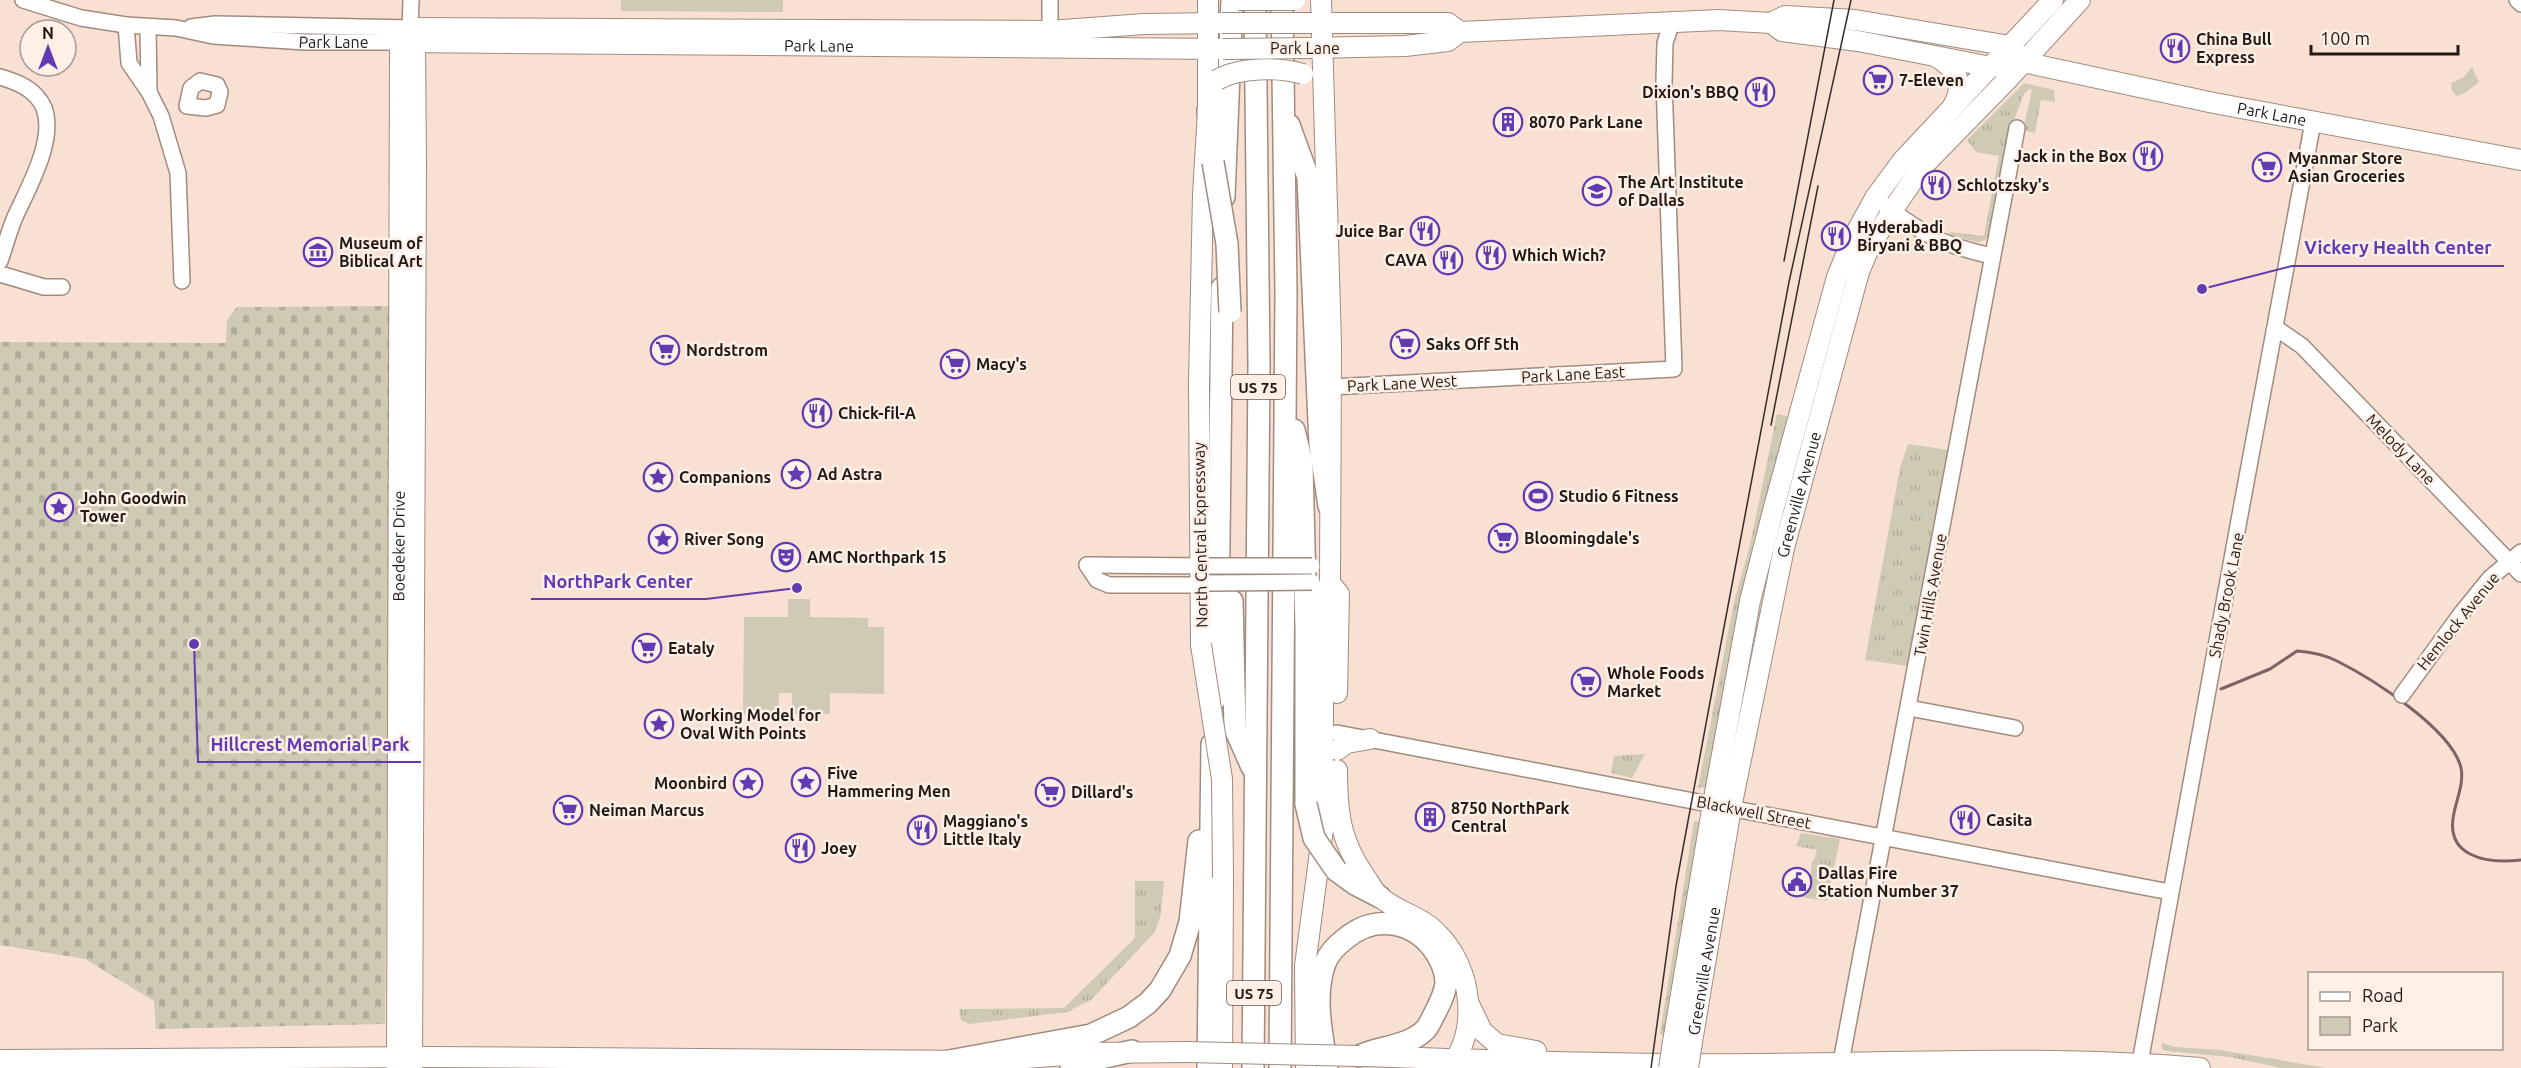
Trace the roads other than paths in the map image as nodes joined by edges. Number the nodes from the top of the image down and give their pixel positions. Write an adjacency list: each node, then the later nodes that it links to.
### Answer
1 (23, 0): 19 (street, Park Lane)
2 (411, 0): 25 (street, Boedeker Drive)
3 (1050, 0): 23 (street)
4 (1208, 0): 16 (main road, North Central Expressway)
5 (1232, 0): 77 (highway)
6 (1238, 0): 9 (main road, bridge)
7 (1255, 0): 78 (highway, US 75)
8 (1282, 0): 43 (highway, US 75)
9 (1295, 0)
10 (1321, 0): 17 (main road)
11 (2053, 0): 28 (main road, Greenville Avenue)
12 (2080, 0): 35 (main road, Greenville Avenue)
13 (2517, 0): 14 (street)
14 (2521, 4)
15 (1672, 22): 18 (main road, Park Lane); 24 (main road, Park Lane); 60 (street, Park Lane East)
16 (1215, 23): 17 (main road, Park Lane, bridge); 23 (main road, Park Lane); 31 (main road, North Central Expressway)
17 (1316, 23): 24 (main road, Park Lane); 30 (main road)
18 (1771, 23): 28 (main road, Park Lane); 32 (main road, Park Lane)
19 (126, 25): 21 (street, Park Lane); 34 (street)
20 (285, 26): 22 (street, Park Lane); 25 (street, Park Lane); 27 (street)
21 (148, 27): 22 (street, Park Lane); 33 (street)
22 (176, 28): 27 (street, Park Lane)
23 (1050, 31): 26 (main road, Park Lane); 29 (main road)
24 (1460, 32): 30 (main road, Park Lane)
25 (409, 38): 26 (main road, Park Lane); 27 (street, Park Lane); 91 (main road, Boedeker Drive)
26 (848, 38): 29 (main road, Park Lane)
27 (258, 40)
28 (2010, 46): 35 (main road); 36 (main road, Greenville Avenue)
29 (996, 48): 31 (main road, Park Lane)
30 (1316, 48): 31 (main road, Park Lane, bridge); 39 (main road)
31 (1215, 49): 38 (main road, North Central Expressway)
32 (1935, 56): 36 (main road, Park Lane); 44 (main road)
33 (148, 58): 34 (street); 40 (street)
34 (128, 59): 40 (street)
35 (2023, 62): 36 (main road, Park Lane); 46 (main road, Park Lane); 50 (main road, Greenville Avenue)
36 (1991, 67): 44 (main road, Greenville Avenue)
37 (0, 77): 51 (street)
38 (1212, 84): 39 (main road, bridge); 42 (main road, North Central Expressway)
39 (1323, 90): 61 (main road)
40 (149, 92): 45 (street)
41 (187, 106): 45 (street)
42 (1208, 110): 68 (main road, North Central Expressway); 78 (highway, bridge)
43 (1284, 111): 62 (highway, US 75); 63 (highway)
44 (1950, 111): 49 (main road, Greenville Avenue)
45 (161, 116): 55 (street)
46 (2313, 122): 48 (main road, Park Lane); 57 (street, Shady Brook Lane)
47 (2017, 128): 52 (street, Twin Hills Avenue)
48 (2521, 160)
49 (1875, 198): 50 (street); 58 (main road, Greenville Avenue)
50 (1892, 211): 52 (street); 59 (main road, Greenville Avenue)
51 (7, 217): 53 (street)
52 (1992, 256): 73 (street, Twin Hills Avenue)
53 (0, 261)
54 (0, 273): 56 (street)
55 (182, 280)
56 (62, 286)
57 (2276, 328): 66 (street, Melody Lane); 81 (street, Shady Brook Lane)
58 (1815, 356): 59 (main road); 64 (main road, Greenville Avenue)
59 (1836, 362): 65 (main road, Greenville Avenue)
60 (1472, 380): 61 (street, Park Lane West)
61 (1331, 387): 63 (main road)
62 (1286, 397): 82 (highway, bridge); 98 (highway, US 75)
63 (1329, 506): 69 (main road)
64 (1774, 507): 65 (main road); 70 (main road, Greenville Avenue)
65 (1794, 512): 71 (main road, Greenville Avenue)
66 (2515, 556): 67 (street, Melody Lane); 72 (street, Hemlock Avenue)
67 (2521, 574)
68 (1204, 575): 68 (street); 69 (street, bridge); 97 (main road, North Central Expressway, bridge)
69 (1321, 575): 76 (main road); 99 (main road)
70 (1750, 601): 71 (main road); 79 (main road, Greenville Avenue)
71 (1759, 670): 79 (main road, Greenville Avenue)
72 (2402, 695)
73 (1909, 708): 74 (street); 80 (street, Twin Hills Avenue)
74 (2015, 728)
75 (1370, 739): 76 (main road); 79 (street, Blackwell Street)
76 (1337, 741): 82 (main road)
77 (1211, 758): 88 (highway); 96 (highway)
78 (1255, 775): 89 (highway, US 75)
79 (1722, 806): 80 (street, Blackwell Street); 84 (main road, Greenville Avenue)
80 (1883, 837): 81 (street, Blackwell Street); 92 (street, Twin Hills Avenue)
81 (2170, 892): 94 (street, Shady Brook Lane)
82 (1380, 897): 83 (main road)
83 (1467, 1001): 90 (main road); 93 (main road)
84 (1683, 1042): 101 (main road, Greenville Avenue, bridge); 102 (main road, Greenville Avenue, bridge)
85 (1132, 1051): 88 (main road); 89 (main road, bridge); 95 (highway)
86 (1359, 1056): 89 (main road, bridge); 93 (main road); 100 (highway)
87 (0, 1060): 91 (main road)
88 (949, 1061): 91 (main road)
89 (1258, 1061)
90 (1581, 1061): 92 (main road); 93 (main road)
91 (405, 1062)
92 (1841, 1062): 94 (main road)
93 (1452, 1064)
94 (2139, 1065): 103 (main road)
95 (1071, 1068)
96 (1208, 1068)
97 (1222, 1068)
98 (1280, 1068)
99 (1306, 1068)
100 (1327, 1068)
101 (1669, 1068)
102 (1688, 1068)
103 (2200, 1068)

